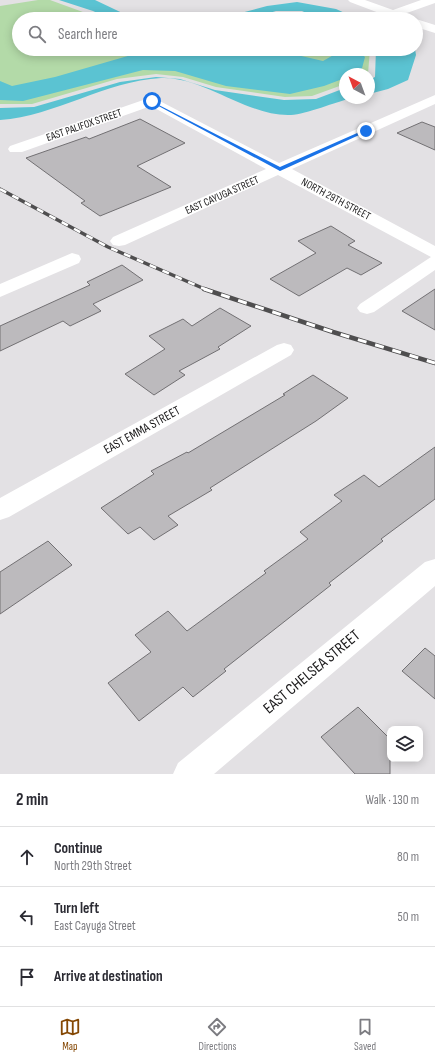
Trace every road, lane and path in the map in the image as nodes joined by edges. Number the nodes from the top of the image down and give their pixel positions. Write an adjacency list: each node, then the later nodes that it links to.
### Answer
1 (354, 0): 3 (street)
2 (432, 0): 4 (street)
3 (387, 12)
4 (399, 12)
5 (423, 25): 6 (street)
6 (435, 30)
7 (435, 99): 10 (street, EAST CAYUGA STREET)
8 (152, 101): 9 (street, EAST PALIFOX STREET); 10 (street, NORTH 29TH STREET)
9 (16, 149)
10 (280, 169): 11 (street, EAST CAYUGA STREET); 12 (street, NORTH 29TH STREET)
11 (119, 241)
12 (435, 253)
13 (72, 259): 15 (street)
14 (435, 262): 16 (street)
15 (0, 291)
16 (367, 308)
17 (284, 350): 18 (street, EAST EMMA STREET)
18 (0, 510)
19 (435, 570): 20 (street, EAST CHELSEA STREET)
20 (189, 774)

